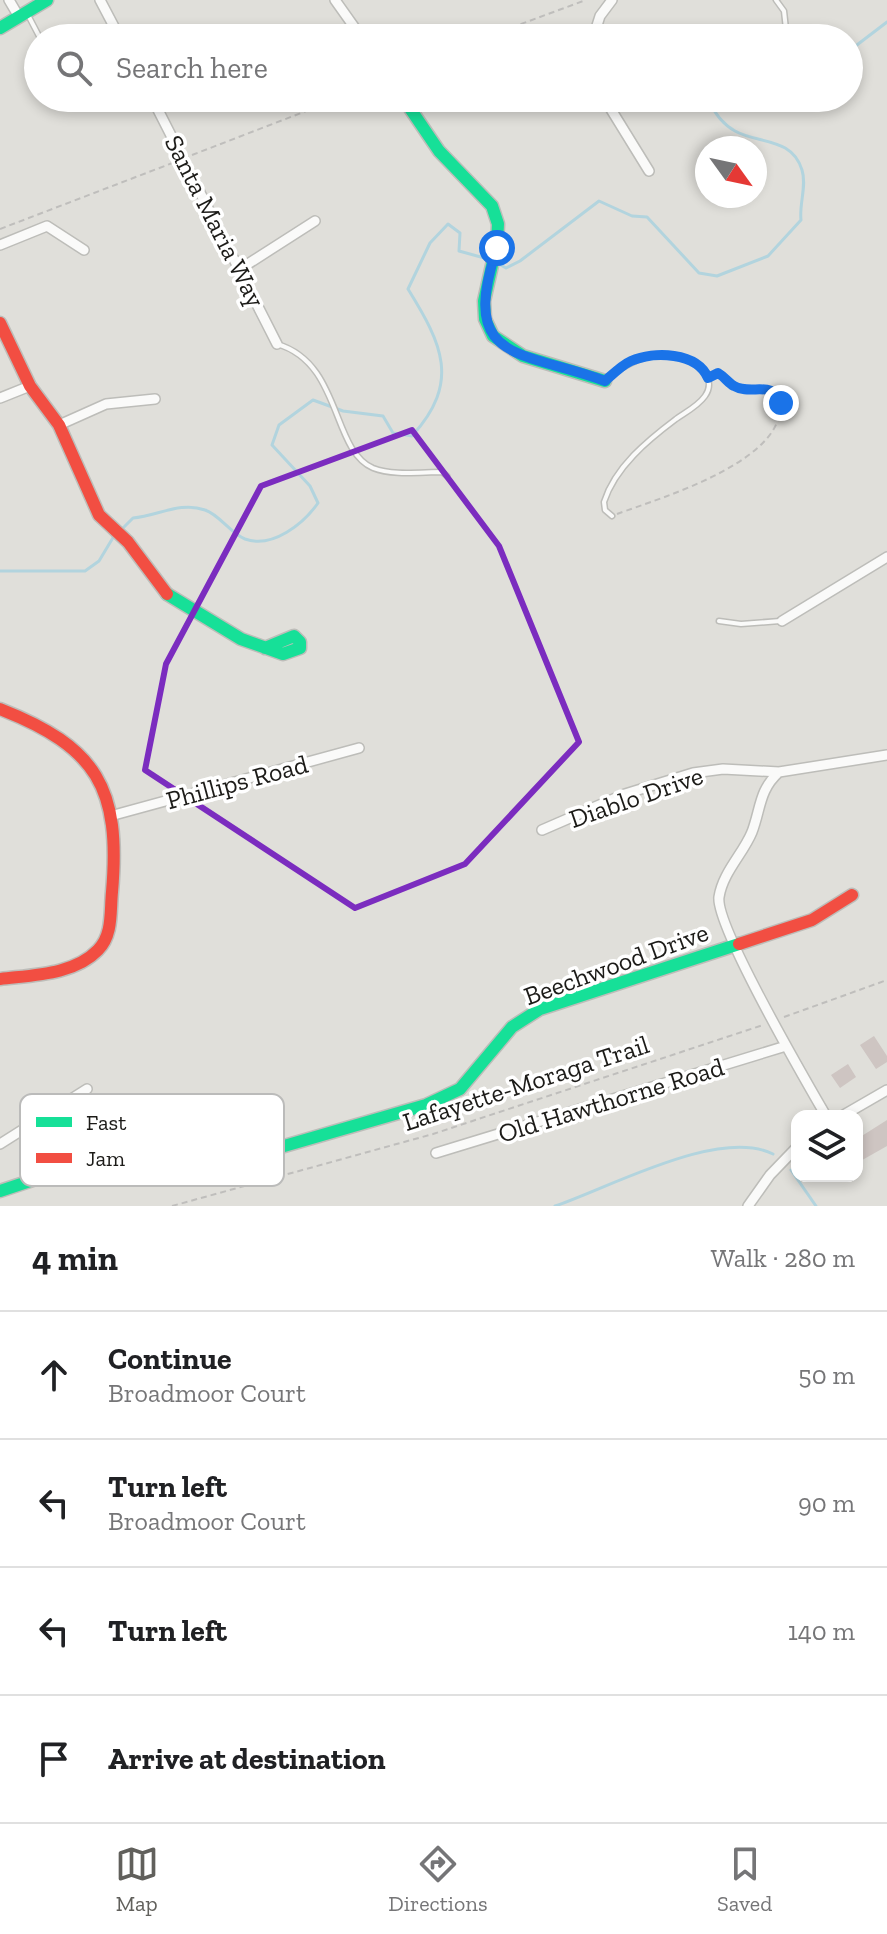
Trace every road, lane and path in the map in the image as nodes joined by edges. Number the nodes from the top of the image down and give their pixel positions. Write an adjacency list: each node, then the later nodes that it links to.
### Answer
1 (9, 0): 8 (street)
2 (47, 0): 8 (street)
3 (100, 0): 10 (street)
4 (335, 0): 11 (street)
5 (586, 0): 12 (path)
6 (612, 0): 13 (street)
7 (776, 0): 14 (lane)
8 (23, 15): 9 (lane); 15 (street)
9 (30, 24)
10 (113, 24)
11 (352, 24)
12 (521, 24)
13 (597, 24)
14 (785, 24)
15 (0, 28)
16 (159, 112): 20 (street, Santa Maria Way)
17 (304, 112): 20 (path)
18 (412, 112): 30 (street)
19 (613, 112): 21 (street)
20 (184, 159): 23 (path); 26 (street, Santa Maria Way)
21 (649, 171)
22 (315, 221): 26 (street)
23 (0, 229)
24 (0, 245): 25 (street)
25 (84, 250)
26 (240, 269): 28 (street, Santa Maria Way)
27 (0, 323): 31 (street)
28 (277, 344): 35 (lane)
29 (708, 378): 30 (lane); 36 (lane); 36 (path)
30 (605, 381)
31 (30, 386): 32 (street); 34 (street)
32 (0, 398)
33 (155, 399): 34 (street)
34 (59, 425): 40 (street)
35 (447, 476)
36 (612, 516)
37 (887, 557): 39 (street)
38 (719, 621): 39 (lane)
39 (782, 621)
40 (265, 648)
41 (0, 709): 45 (street)
42 (359, 748): 45 (street, Phillips Road)
43 (887, 755): 44 (street, Diablo Drive)
44 (779, 772): 46 (street, Diablo Drive); 48 (street)
45 (114, 815): 49 (street)
46 (542, 830)
47 (852, 895): 48 (street, Beechwood Drive)
48 (736, 945): 51 (street); 60 (street, Beechwood Drive)
49 (0, 979)
50 (887, 980): 51 (path, Lafayette-Moraga Trail)
51 (773, 1022): 52 (street); 63 (path, Lafayette-Moraga Trail)
52 (786, 1046): 56 (street); 61 (street, Old Hawthorne Road)
53 (87, 1089): 55 (street)
54 (887, 1090): 57 (street)
55 (80, 1094)
56 (823, 1110)
57 (852, 1110)
58 (20, 1134): 59 (street)
59 (0, 1144)
60 (284, 1146)
61 (436, 1153)
62 (791, 1153): 68 (street)
63 (284, 1175)
64 (20, 1184): 66 (street, Beechwood Drive)
65 (244, 1186): 67 (path, Lafayette-Moraga Trail)
66 (0, 1191)
67 (172, 1206)
68 (748, 1206)

